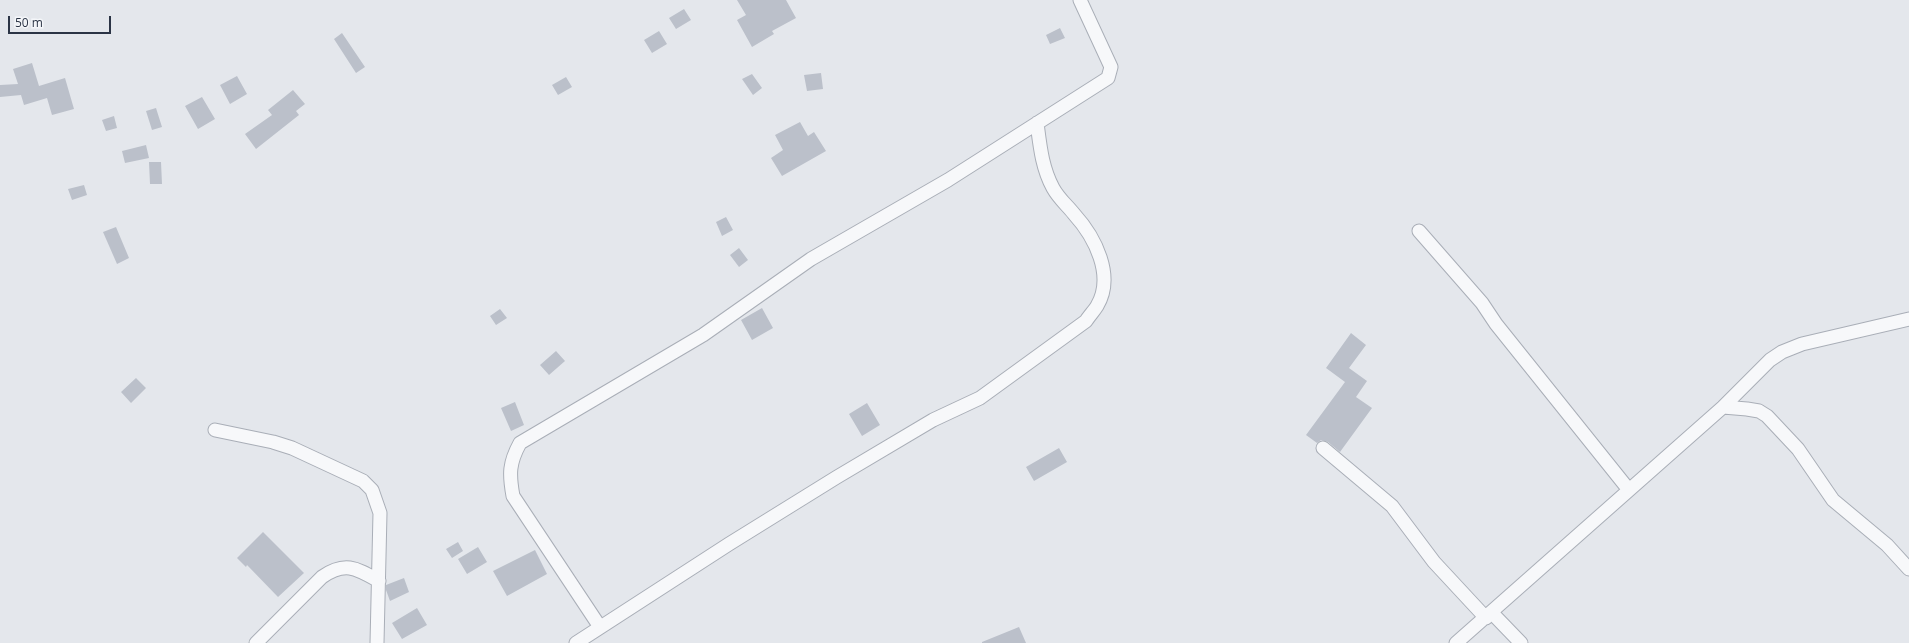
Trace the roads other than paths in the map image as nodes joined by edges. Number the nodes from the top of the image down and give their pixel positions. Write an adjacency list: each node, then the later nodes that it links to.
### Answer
1 (1080, 0): 2 (street)
2 (1037, 123): 12 (street); 12 (street)
3 (1420, 231): 8 (street)
4 (1909, 319): 5 (street)
5 (1723, 407): 8 (street); 9 (street)
6 (215, 430): 10 (street)
7 (1323, 448): 11 (street)
8 (1629, 490): 11 (street)
9 (1909, 569)
10 (379, 580): 13 (street); 14 (street)
11 (1489, 615): 16 (street); 17 (street)
12 (600, 627): 15 (street)
13 (256, 643)
14 (377, 643)
15 (576, 643)
16 (1456, 643)
17 (1521, 643)

